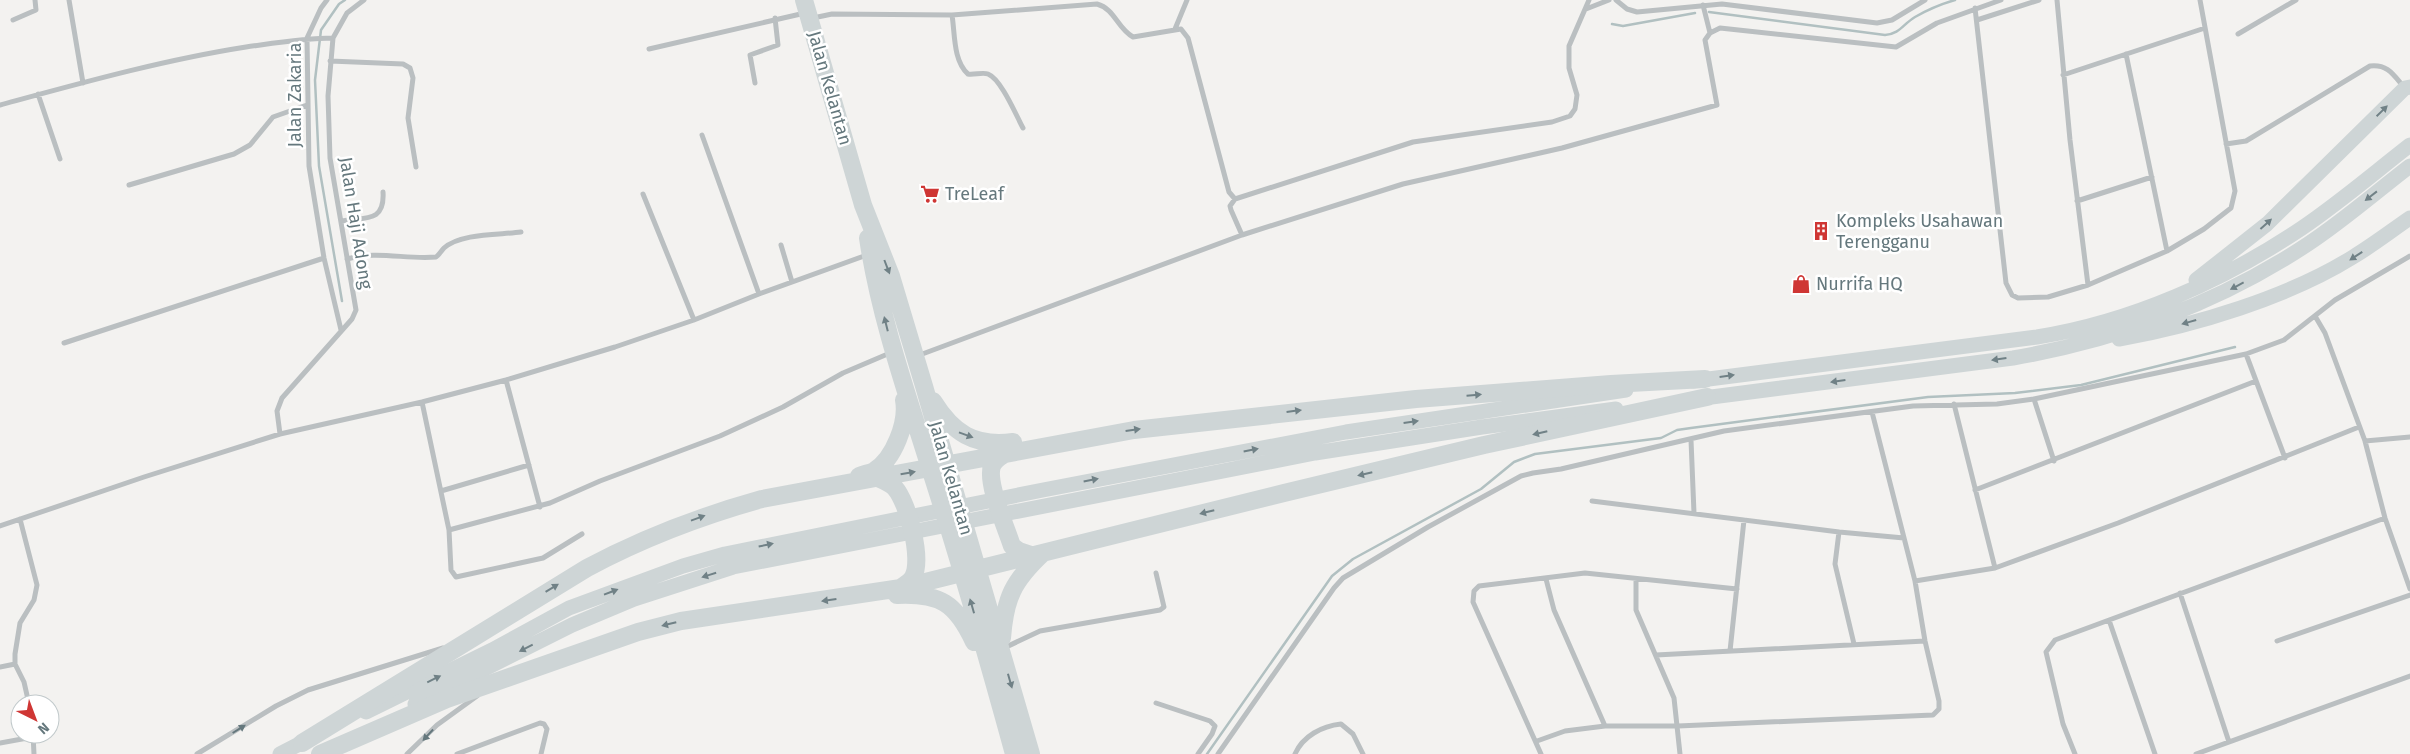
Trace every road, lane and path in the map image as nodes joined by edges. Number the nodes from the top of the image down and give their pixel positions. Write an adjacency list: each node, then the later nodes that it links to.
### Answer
1 (35, 0): 21 (street)
2 (69, 0): 33 (street)
3 (327, 0): 27 (street, Jalan Zakaria)
4 (364, 0): 28 (street, Jalan Haji Adong)
5 (1187, 0): 24 (street)
6 (1589, 0): 17 (street)
7 (1609, 0): 17 (street)
8 (1616, 0): 15 (street)
9 (1925, 0): 15 (street)
10 (2001, 0): 16 (street)
11 (2039, 0): 22 (street)
12 (2057, 0): 32 (street)
13 (2200, 0): 23 (street)
14 (2296, 0): 26 (street)
15 (1703, 5): 25 (street)
16 (1975, 8): 22 (street); 25 (street)
17 (1586, 9): 50 (street)
18 (807, 10): 19 (street); 20 (street); 52 (highway, Jalan Kelantan)
19 (952, 15): 24 (street); 39 (street)
20 (775, 18): 29 (street); 34 (street)
21 (13, 20)
22 (1977, 20): 64 (street)
23 (2205, 28): 30 (street); 41 (street)
24 (1175, 29): 50 (street)
25 (1710, 33): 56 (street)
26 (2238, 34)
27 (310, 37): 28 (street); 33 (street); 38 (street, Jalan Zakaria)
28 (331, 38): 31 (street, Jalan Haji Adong)
29 (649, 49)
30 (2126, 54): 32 (street); 46 (street)
31 (330, 61): 45 (street); 54 (street, Jalan Haji Adong)
32 (2063, 75): 51 (street)
33 (83, 82): 36 (street)
34 (755, 83)
35 (2408, 88): 41 (street); 66 (main road, one-way to 35)
36 (38, 94): 37 (street); 43 (street)
37 (0, 105)
38 (307, 105): 47 (street); 61 (street, Jalan Zakaria)
39 (1023, 128)
40 (702, 135): 65 (street)
41 (2226, 144): 58 (street)
42 (2410, 146): 66 (main road)
43 (60, 160)
44 (2410, 166): 71 (main road, one-way to 71)
45 (416, 167)
46 (2152, 177): 51 (street); 58 (street)
47 (129, 185)
48 (383, 192): 54 (street)
49 (643, 194): 68 (street)
50 (1235, 199): 56 (street)
51 (2077, 201): 64 (street)
52 (863, 205): 59 (highway, Jalan Kelantan); 73 (highway, Jalan Kelantan, one-way to 73)
53 (2410, 218): 71 (main road, one-way to 71)
54 (341, 221): 62 (street, Jalan Haji Adong)
55 (521, 232): 62 (street)
56 (1241, 233): 73 (street)
57 (781, 245): 63 (street)
58 (2167, 251): 64 (street)
59 (870, 254): 63 (street); 74 (highway, Jalan Kelantan, one-way to 59)
60 (2410, 256): 67 (street)
61 (324, 258): 69 (street, Jalan Zakaria); 70 (street)
62 (347, 259): 69 (street, Jalan Haji Adong)
63 (792, 282): 65 (street)
64 (2088, 285)
65 (759, 294): 68 (street)
66 (2172, 297): 75 (main road, one-way to 66)
67 (2315, 316): 72 (street); 84 (street)
68 (694, 320): 76 (street)
69 (341, 330): 85 (street, Jalan Haji Adong)
70 (64, 343)
71 (2035, 354): 79 (main road, one-way to 79)
72 (2246, 354): 77 (street); 80 (street)
73 (914, 357): 78 (highway, Jalan Kelantan)
74 (895, 359): 94 (highway, Jalan Kelantan); 96 (highway); 100 (street)
75 (1705, 379): 86 (highway, one-way to 75); 142 (main road, one-way to 75)
76 (506, 380): 81 (street); 93 (street)
77 (2256, 381): 91 (street); 92 (street)
78 (924, 386): 86 (highway, one-way to 86); 94 (highway, Jalan Kelantan)
79 (1707, 397): 110 (highway, one-way to 110); 145 (main road, one-way to 145)
80 (2034, 399): 82 (street); 92 (street)
81 (422, 402): 85 (street); 98 (street)
82 (1954, 404): 83 (street); 97 (street)
83 (1872, 412): 88 (street); 109 (street)
84 (2360, 427): 89 (street); 91 (street)
85 (280, 434): 103 (street)
86 (1092, 436): 90 (highway)
87 (2410, 437): 89 (street)
88 (1691, 440): 101 (street); 152 (street)
89 (2365, 441): 102 (street)
90 (1009, 451): 94 (highway); 110 (highway)
91 (2285, 458): 111 (street)
92 (2054, 460): 97 (street)
93 (529, 465): 98 (street); 100 (street)
94 (939, 467): 95 (highway, one-way to 94); 112 (highway, Jalan Kelantan)
95 (878, 478): 96 (highway); 117 (highway)
96 (816, 490): 123 (highway, one-way to 96)
97 (1975, 490): 111 (street)
98 (441, 491): 106 (street)
99 (1592, 501): 101 (street)
100 (540, 507): 106 (street)
101 (1694, 513): 104 (street)
102 (2385, 518): 119 (street); 120 (street)
103 (20, 519): 105 (street); 131 (street)
104 (1744, 520): 107 (street); 118 (street)
105 (0, 526)
106 (449, 530): 108 (street)
107 (1839, 532): 109 (street); 127 (street)
108 (582, 534)
109 (1904, 538): 116 (street)
110 (1037, 554): 112 (highway); 128 (highway)
111 (1995, 568): 116 (street)
112 (970, 569): 117 (highway); 128 (highway, Jalan Kelantan); 135 (highway, Jalan Kelantan, one-way to 112)
113 (1156, 573): 128 (street)
114 (1546, 579): 115 (street); 138 (street); 140 (street)
115 (1636, 579): 118 (street); 130 (street)
116 (1915, 581): 125 (street)
117 (901, 588): 121 (highway)
118 (1737, 589): 129 (street)
119 (2410, 589)
120 (2180, 592): 124 (street); 141 (street)
121 (864, 595): 134 (highway, one-way to 134); 135 (highway)
122 (2410, 596): 126 (street)
123 (530, 601): 142 (highway); 143 (street, one-way to 123)
124 (2109, 620): 157 (street); 158 (street)
125 (1925, 641): 127 (street); 139 (street)
126 (2278, 641)
127 (1854, 644): 129 (street)
128 (1001, 649): 150 (highway, Jalan Kelantan, one-way to 150)
129 (1730, 650): 130 (street)
130 (1656, 655): 139 (street)
131 (15, 664): 132 (street); 136 (street)
132 (0, 667)
133 (2410, 676): 141 (street)
134 (510, 677): 145 (highway); 146 (street, one-way to 146)
135 (994, 683): 149 (highway, Jalan Kelantan)
136 (27, 694)
137 (1156, 703): 151 (street)
138 (1606, 726): 139 (street); 140 (street)
139 (1678, 726): 156 (street)
140 (1536, 741): 155 (street)
141 (2229, 742): 159 (street)
142 (302, 743): 144 (main road)
143 (197, 754)
144 (280, 754)
145 (319, 754)
146 (407, 754)
147 (457, 754): 148 (street)
148 (541, 754)
149 (1014, 754)
150 (1031, 754)
151 (1198, 754)
152 (1218, 754)
153 (1295, 754): 154 (street)
154 (1363, 754)
155 (1541, 754)
156 (1680, 754)
157 (2075, 754)
158 (2155, 754)
159 (2196, 754)

